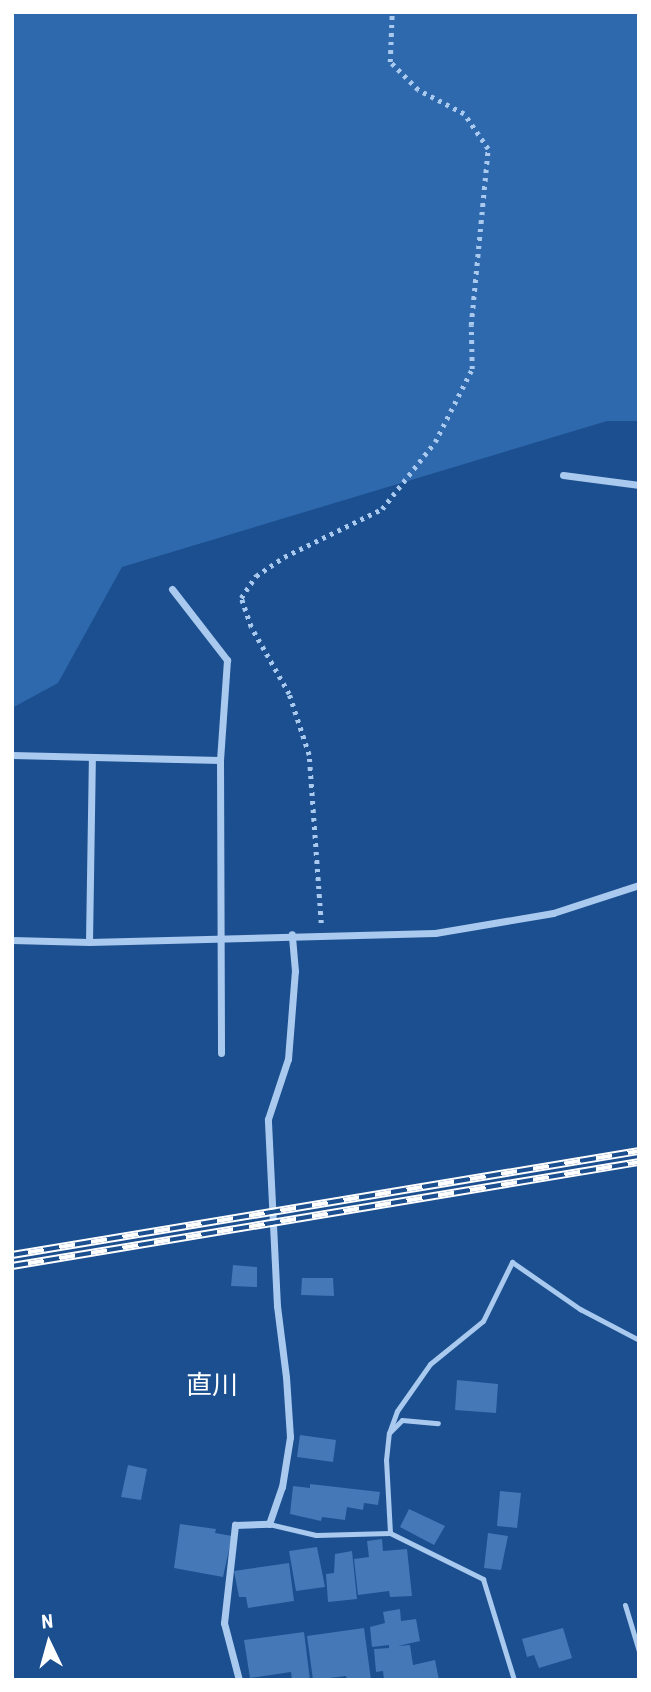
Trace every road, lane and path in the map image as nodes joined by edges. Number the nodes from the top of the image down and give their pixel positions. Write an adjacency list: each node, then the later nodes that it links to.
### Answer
1 (391, 12): 10 (path)
2 (563, 475): 3 (street)
3 (639, 485)
4 (172, 589): 7 (street)
5 (12, 755): 6 (street)
6 (92, 757): 7 (street); 13 (street)
7 (220, 760): 11 (street)
8 (639, 885): 10 (street)
9 (292, 934): 10 (street); 11 (street); 18 (street)
10 (321, 934)
11 (223, 938): 13 (street); 14 (street)
12 (12, 940): 13 (street)
13 (89, 942)
14 (221, 1053)
15 (639, 1340): 17 (lane)
16 (438, 1423): 17 (lane)
17 (389, 1433): 19 (lane)
18 (269, 1524): 19 (lane); 22 (street)
19 (390, 1533): 23 (lane)
20 (625, 1605): 21 (lane)
21 (639, 1651)
22 (239, 1680)
23 (514, 1680)

